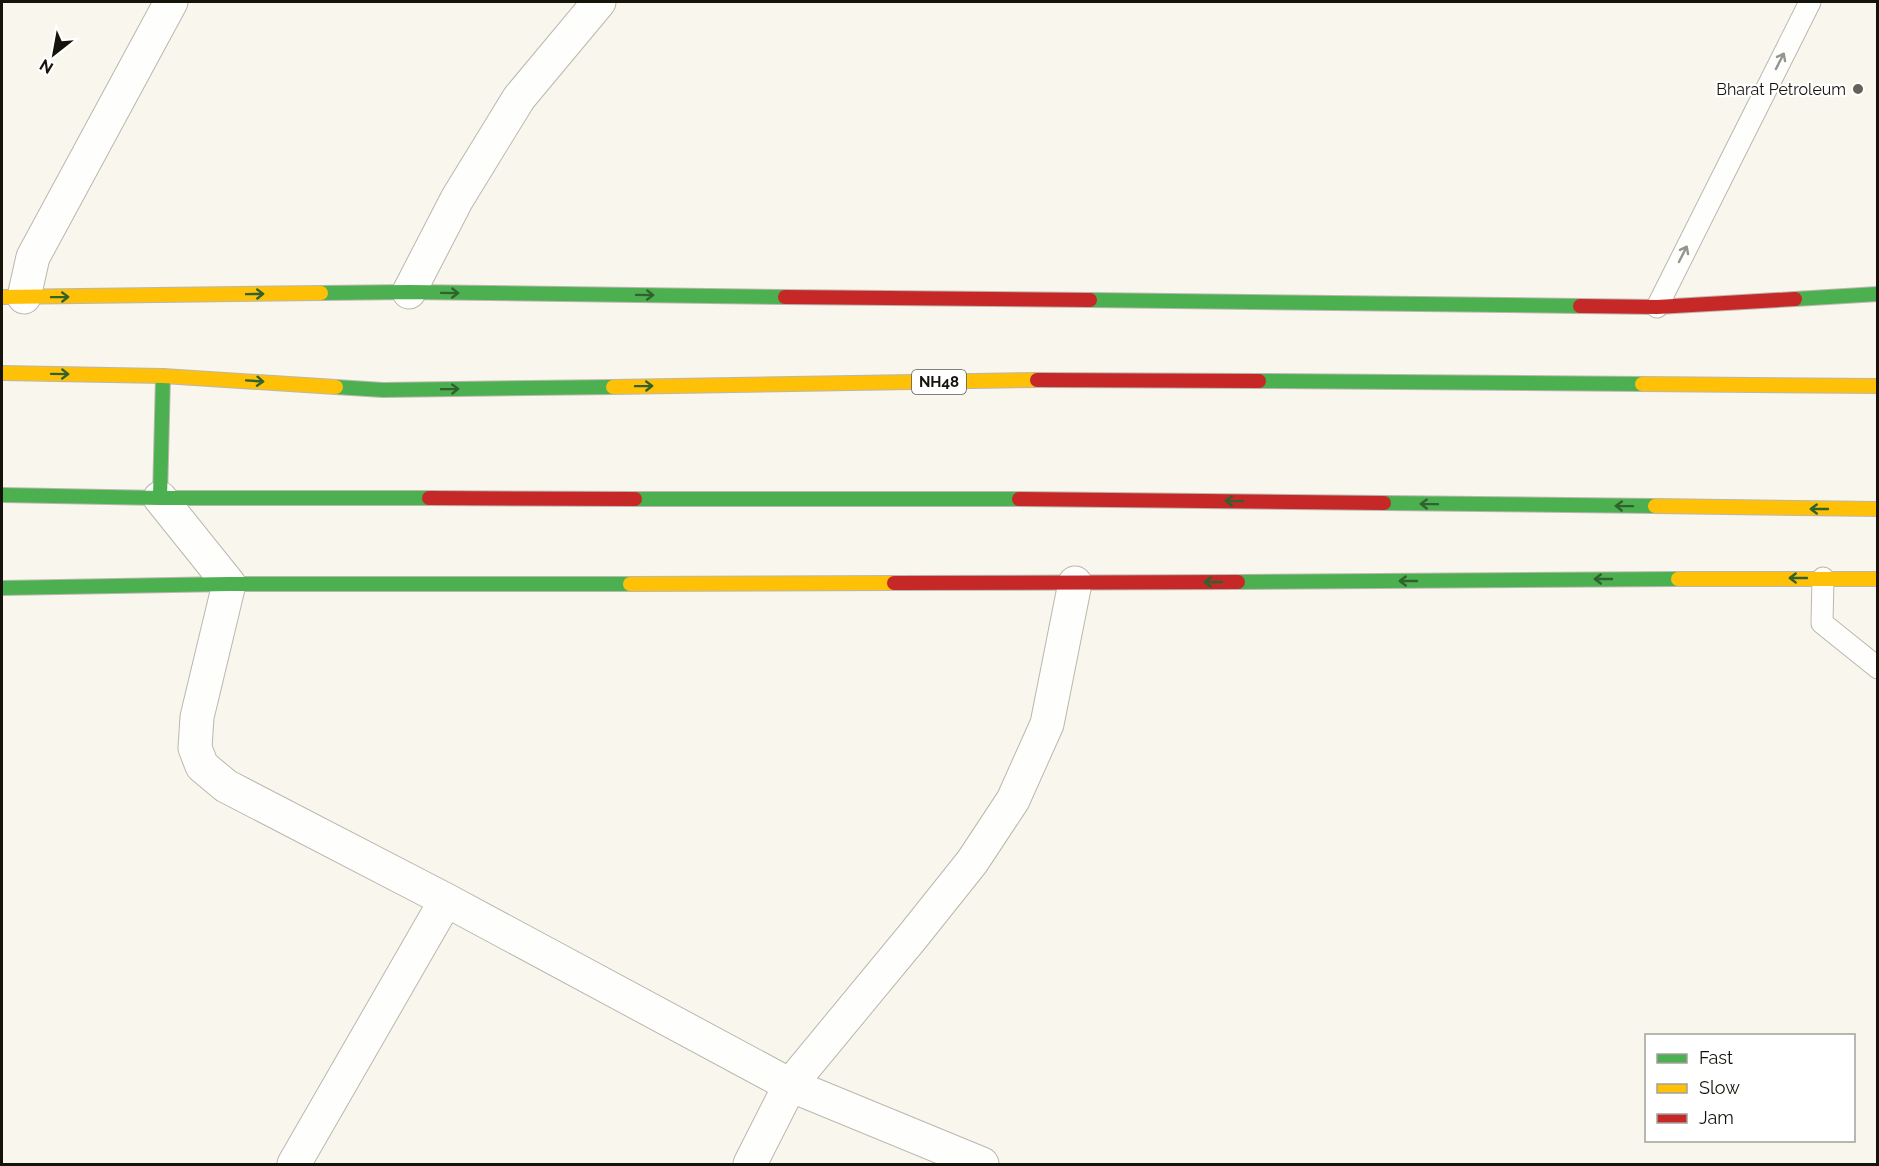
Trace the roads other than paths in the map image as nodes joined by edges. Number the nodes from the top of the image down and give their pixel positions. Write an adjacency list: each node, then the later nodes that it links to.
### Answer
1 (171, 2): 6 (street)
2 (599, 2): 4 (street)
3 (1810, 2): 7 (lane, one-way to 3)
4 (409, 292): 6 (main road, one-way to 4); 7 (main road, one-way to 7)
5 (1878, 294): 7 (main road)
6 (13, 297)
7 (1657, 306)
8 (2, 373): 9 (main road, NH48, one-way to 9)
9 (163, 376): 10 (main road, NH48, one-way to 10); 12 (main road)
10 (1878, 386)
11 (2, 495): 12 (main road)
12 (159, 498): 13 (main road, one-way to 12); 17 (street)
13 (1878, 509)
14 (1823, 578): 15 (main road); 16 (main road, one-way to 16); 19 (lane)
15 (1878, 579)
16 (1074, 583): 17 (main road); 21 (street)
17 (229, 584): 18 (main road); 20 (street)
18 (2, 588)
19 (1878, 668)
20 (446, 900): 21 (street); 22 (street)
21 (790, 1085): 23 (street); 24 (street)
22 (294, 1164)
23 (750, 1164)
24 (982, 1164)

